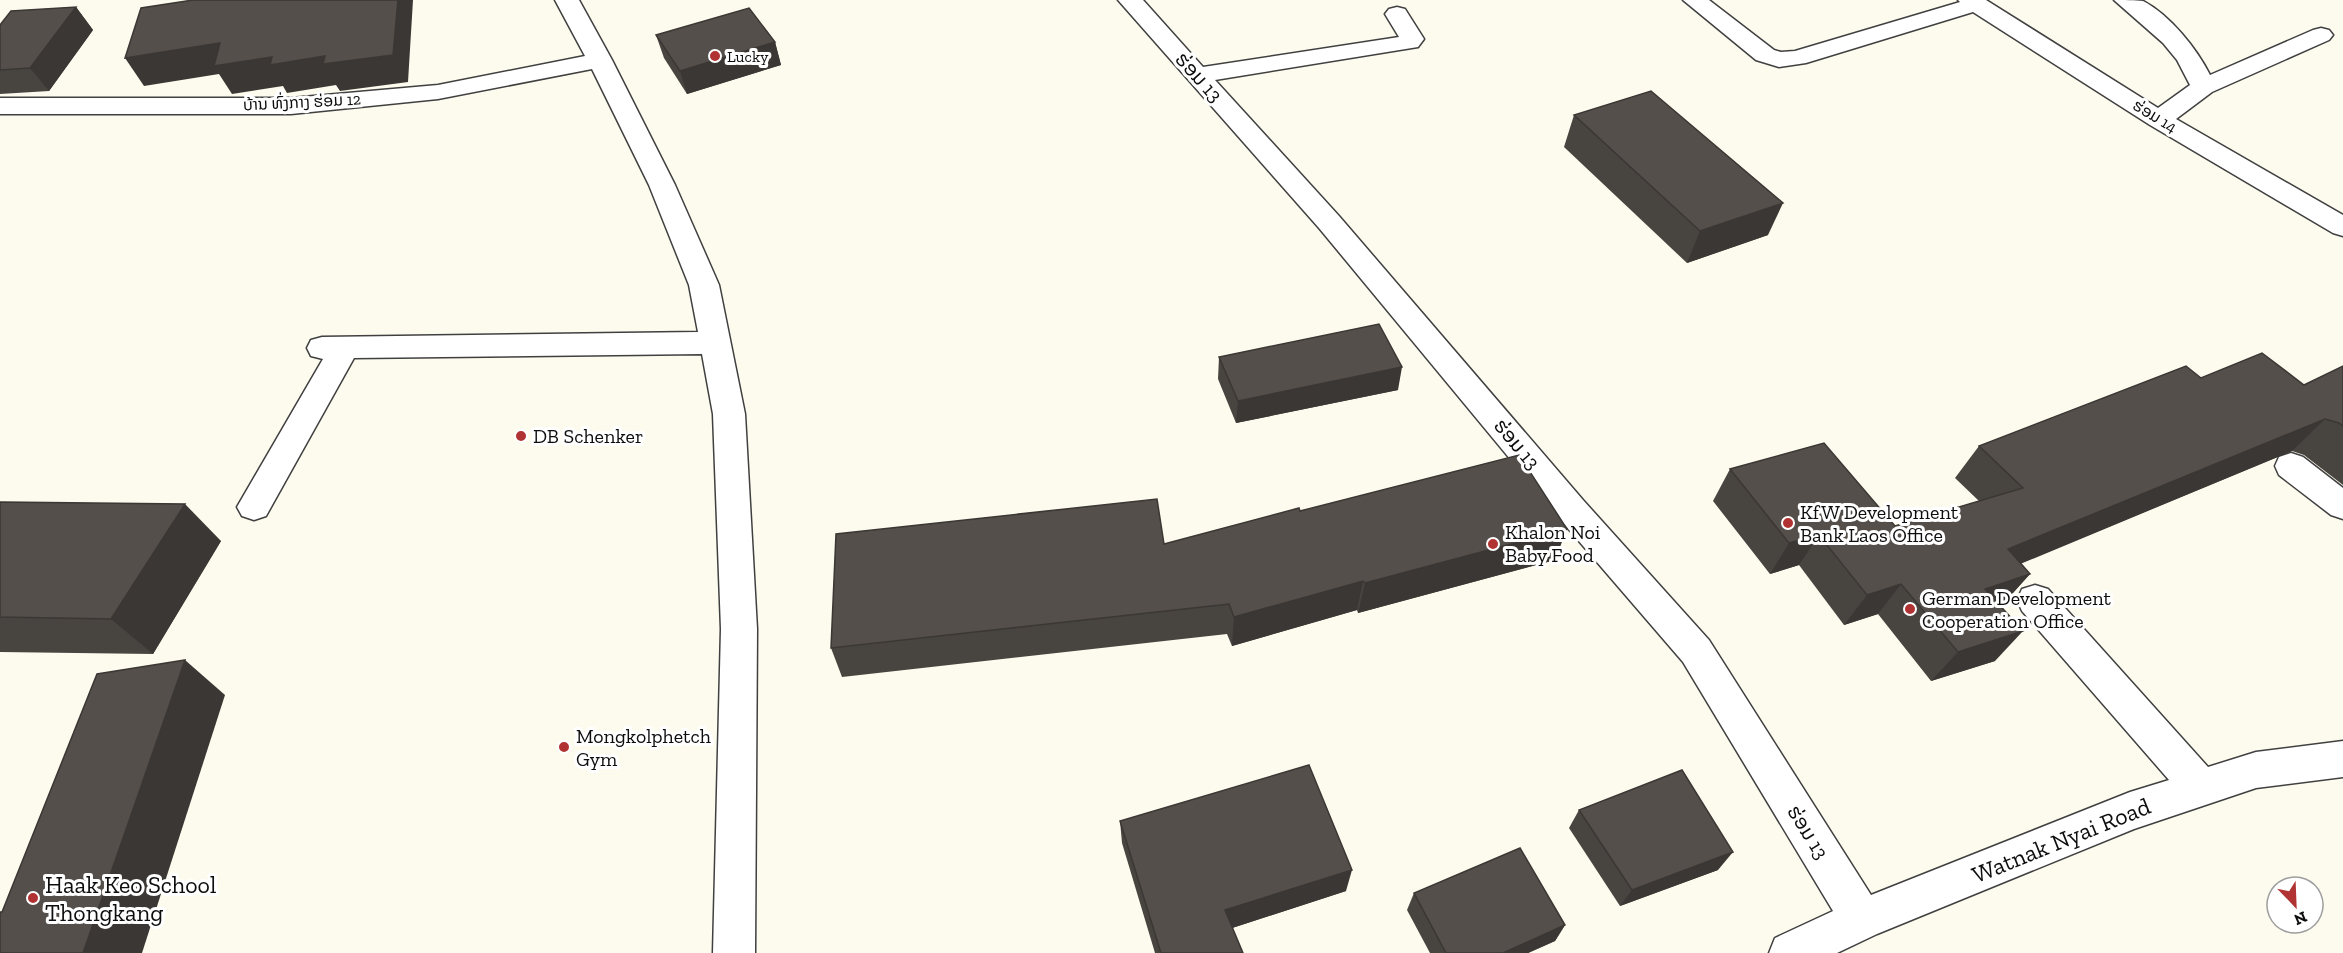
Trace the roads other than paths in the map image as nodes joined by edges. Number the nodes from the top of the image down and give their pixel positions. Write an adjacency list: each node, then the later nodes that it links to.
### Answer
1 (567, 0): 8 (street)
2 (1130, 0): 9 (street, ຮ່ອມ 13)
3 (1695, 0): 5 (street)
4 (2126, 0): 10 (street)
5 (1973, 2): 12 (street, ຮ່ອມ 14)
6 (1397, 14): 9 (street)
7 (2321, 35): 10 (street)
8 (600, 60): 11 (street, ບ້ານ ທົ່ງກາງ ຮ່ອມ 12); 14 (street)
9 (1197, 75): 21 (street, ຮ່ອມ 13)
10 (2203, 87): 12 (street)
11 (0, 106)
12 (2159, 120): 13 (street, ຮ່ອມ 14)
13 (2343, 227)
14 (715, 344): 17 (street); 22 (street)
15 (2292, 465): 16 (street)
16 (2343, 506)
17 (254, 507)
18 (2035, 600): 20 (street)
19 (2343, 759): 20 (street, Watnak Nyai Road)
20 (2200, 787): 21 (street, Watnak Nyai Road)
21 (1862, 919): 23 (street, Watnak Nyai Road)
22 (734, 953)
23 (1790, 953)

